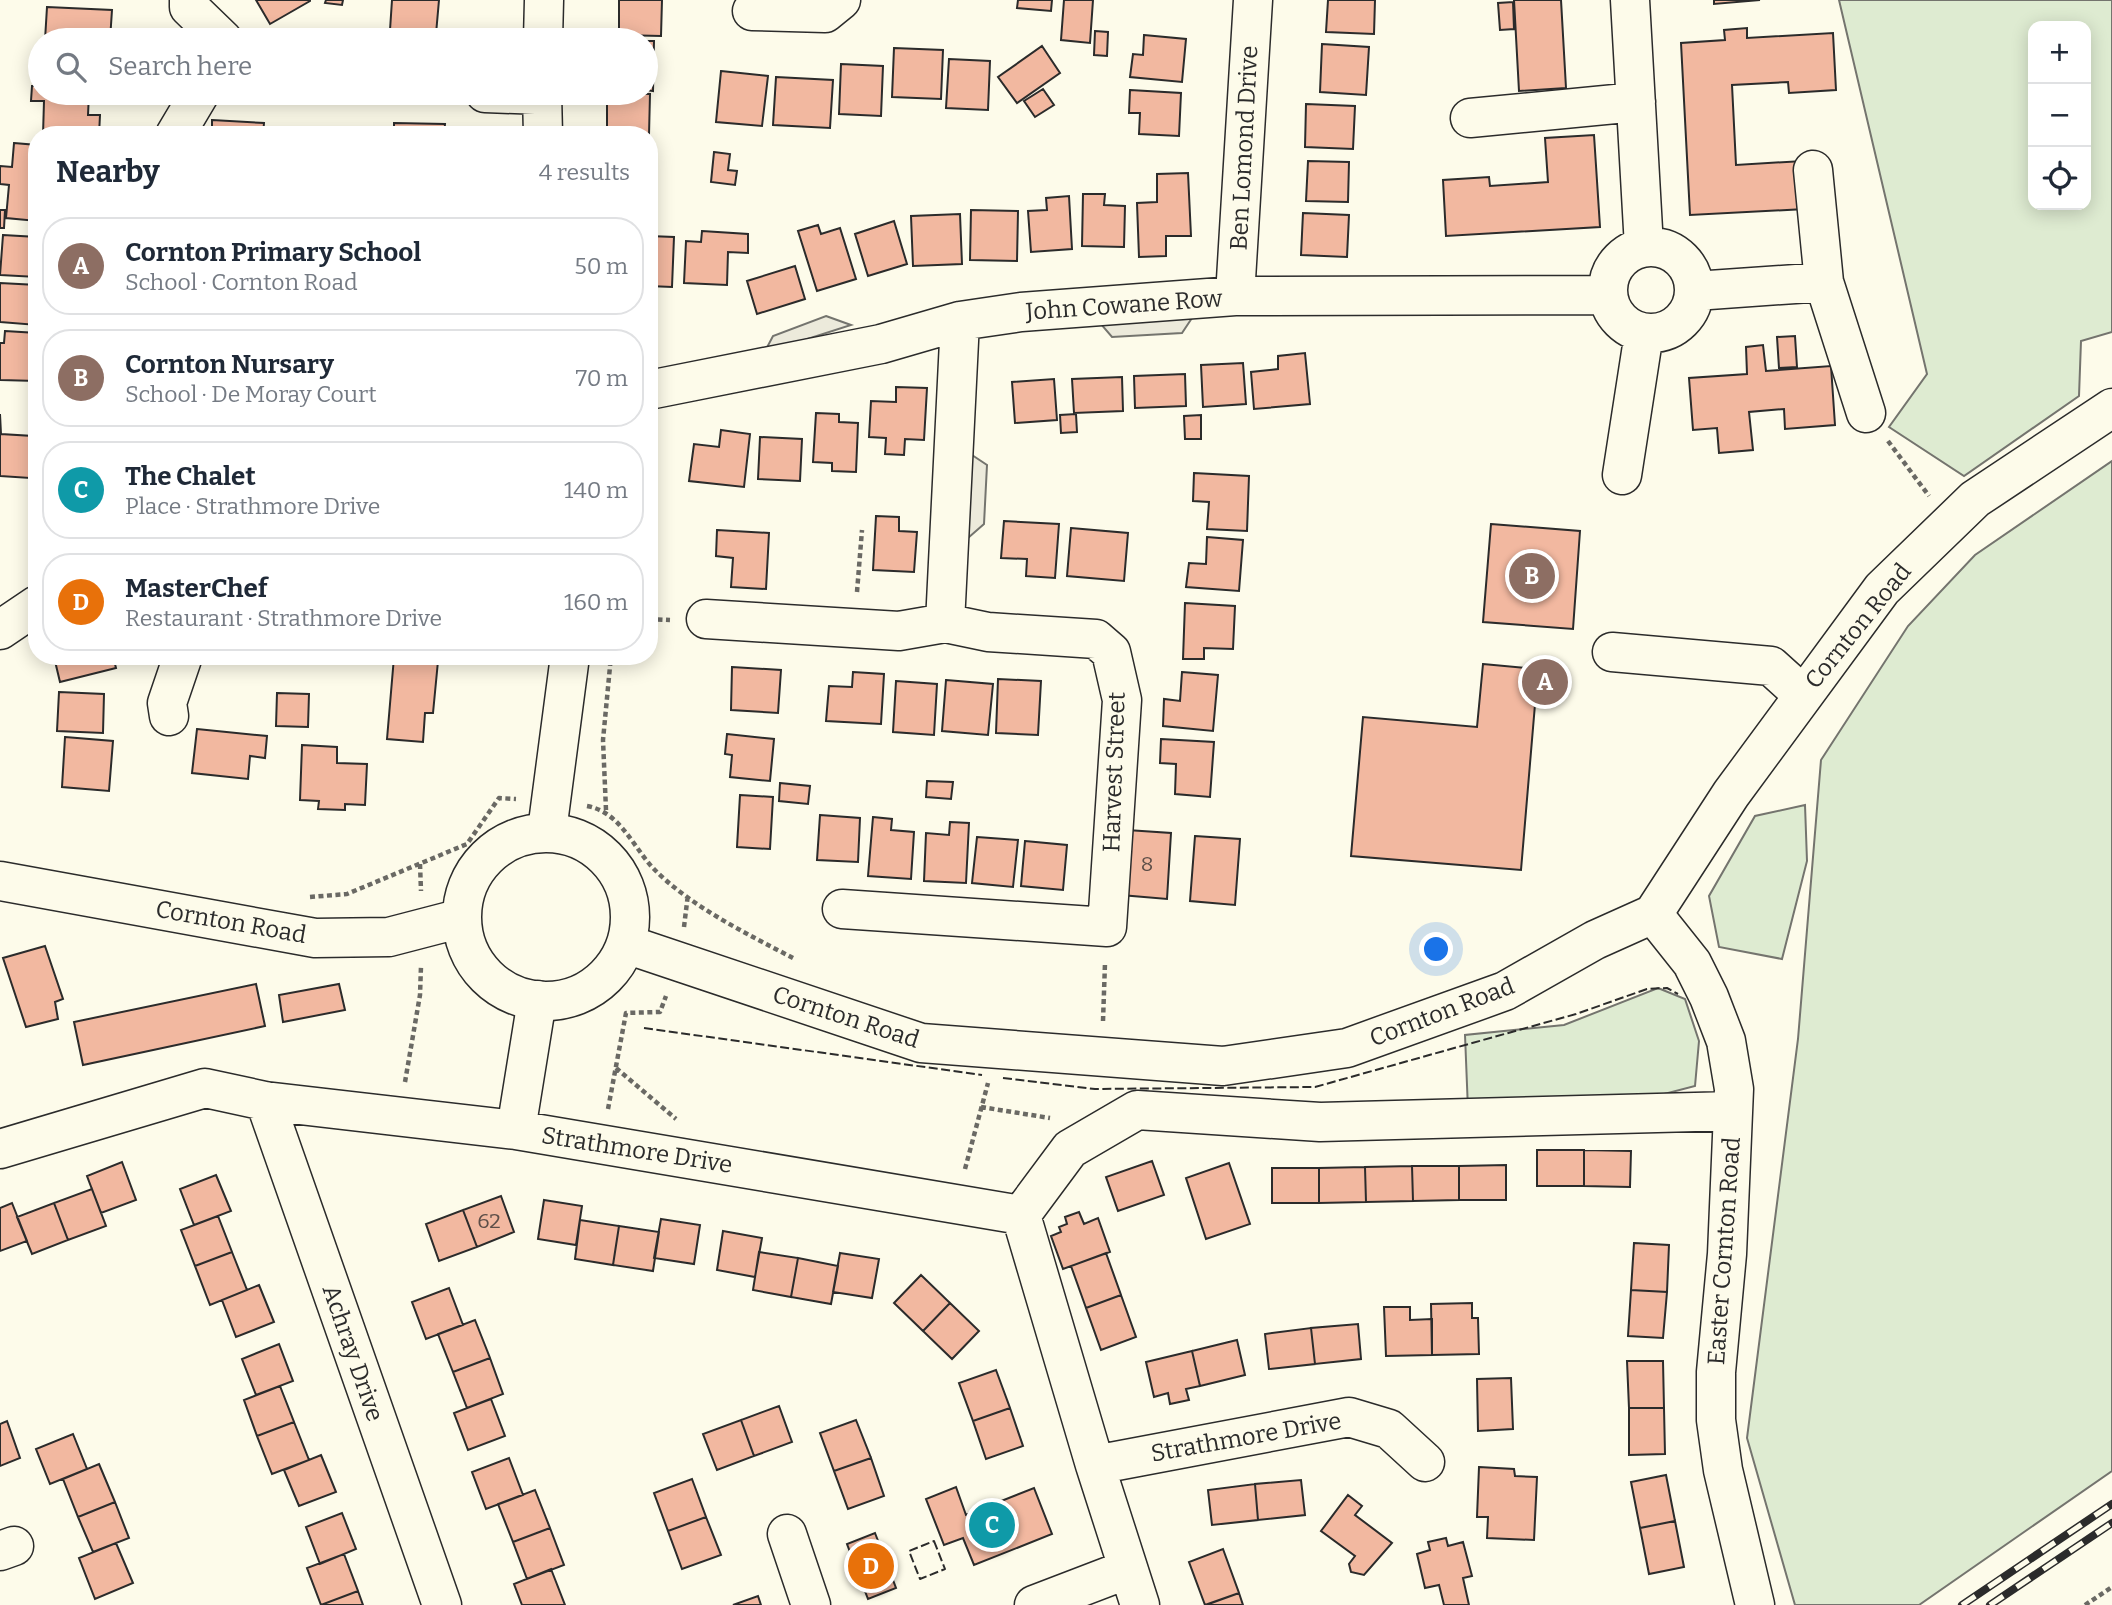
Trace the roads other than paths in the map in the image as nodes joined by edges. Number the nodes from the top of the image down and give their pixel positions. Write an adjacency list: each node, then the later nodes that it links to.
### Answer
1 (189, 0): 7 (street)
2 (544, 0): 8 (street)
3 (841, 0): 6 (street)
4 (1253, 0): 20 (street, Ben Lomond Drive)
5 (1630, 0): 9 (street)
6 (752, 10)
7 (211, 28)
8 (543, 28)
9 (1636, 102): 12 (street); 16 (street)
10 (193, 105): 13 (street)
11 (542, 105): 14 (street)
12 (1470, 118)
13 (180, 126)
14 (542, 126)
15 (1813, 170): 17 (street)
16 (1644, 247): 18 (street); 19 (street)
17 (1824, 282): 18 (street); 25 (street)
18 (1695, 291): 22 (street)
19 (1608, 295): 20 (street, John Cowane Row); 22 (street)
20 (1236, 296): 21 (street, John Cowane Row)
21 (960, 321): 23 (street, John Cowane Row); 29 (street)
22 (1644, 333): 26 (street)
23 (658, 388)
24 (2112, 408): 34 (street, Cornton Road)
25 (1866, 413)
26 (1622, 475)
27 (28, 611): 30 (street)
28 (706, 619): 29 (street, Harvest Street)
29 (946, 623): 38 (street, Harvest Street)
30 (0, 630)
31 (1612, 652): 34 (street)
32 (180, 665): 35 (street)
33 (569, 665): 36 (street)
34 (1802, 694): 39 (street, Cornton Road)
35 (169, 716)
36 (549, 815): 40 (street); 41 (street)
37 (0, 881): 40 (street, Cornton Road)
38 (842, 909)
39 (1653, 914): 41 (street, Cornton Road); 44 (street, Easter Cornton Road)
40 (462, 918): 42 (street)
41 (626, 944): 42 (street)
42 (537, 1000): 45 (street)
43 (265, 1101): 45 (street, Strathmore Drive); 46 (street, Strathmore Drive); 52 (street, Achray Drive)
44 (1733, 1111): 47 (street); 56 (street, Easter Cornton Road)
45 (516, 1130): 47 (street, Strathmore Drive)
46 (1, 1144)
47 (1021, 1215): 49 (street)
48 (1425, 1462): 49 (street, Strathmore Drive)
49 (1095, 1465): 51 (street)
50 (787, 1534): 53 (street)
51 (1128, 1569): 54 (street); 55 (street)
52 (442, 1605)
53 (811, 1605)
54 (1034, 1605)
55 (1140, 1605)
56 (1755, 1605)

